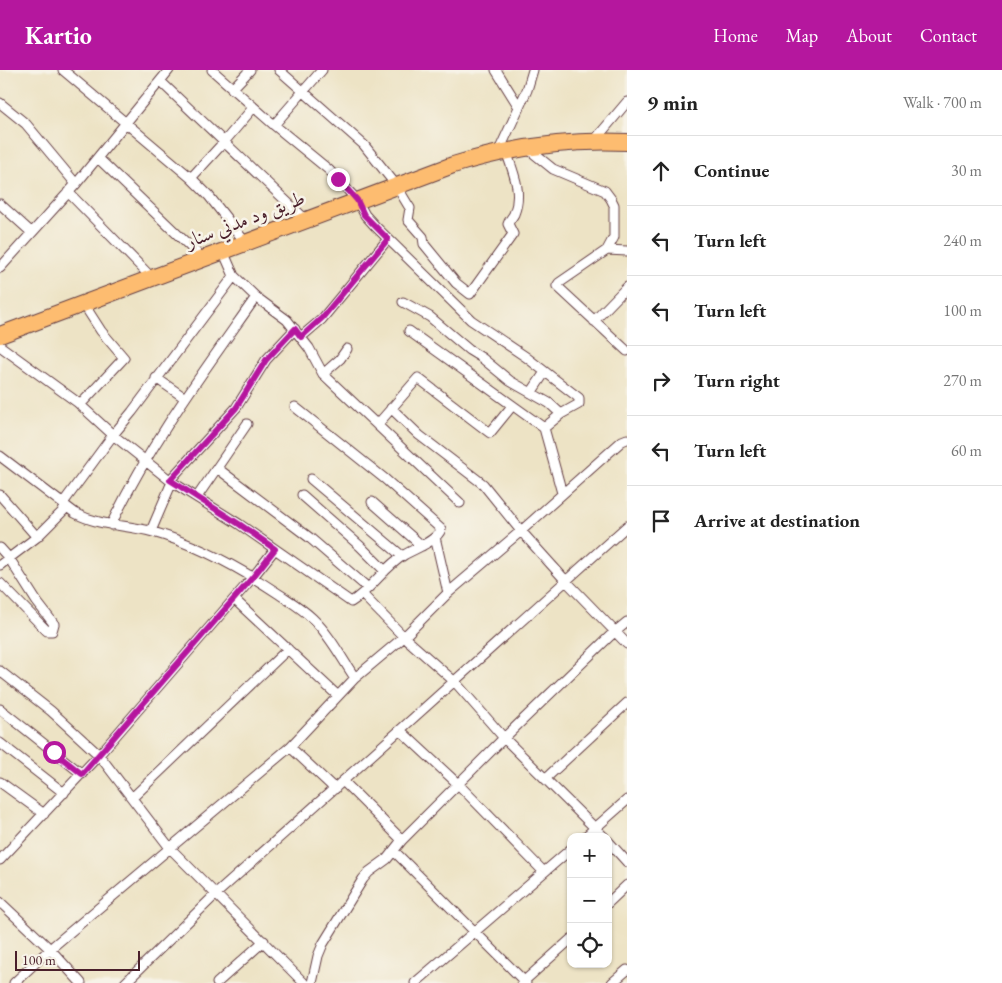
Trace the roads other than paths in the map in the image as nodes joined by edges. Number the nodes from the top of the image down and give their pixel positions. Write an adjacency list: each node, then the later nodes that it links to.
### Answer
1 (63, 70): 16 (street)
2 (168, 70): 9 (street)
3 (212, 70): 10 (street)
4 (250, 70): 10 (street)
5 (279, 70): 11 (street)
6 (322, 70): 11 (street)
7 (496, 70): 14 (street)
8 (533, 70): 14 (street)
9 (160, 81): 16 (street); 19 (street)
10 (232, 89): 15 (street)
11 (302, 92): 17 (street); 26 (street)
12 (0, 102): 25 (street)
13 (627, 102): 18 (street)
14 (519, 107): 22 (street)
15 (253, 108): 17 (street); 19 (street)
16 (127, 122): 23 (street); 24 (street)
17 (274, 126): 28 (street)
18 (594, 141): 20 (highway, طريق ود مدني سنار); 21 (highway, طريق ود مدني سنار)
19 (224, 142): 24 (street); 30 (street)
20 (627, 142)
21 (527, 148): 22 (highway, طريق ود مدني سنار); 35 (street)
22 (502, 152): 26 (highway, طريق ود مدني سنار); 26 (street)
23 (98, 158): 25 (street); 37 (street)
24 (191, 178): 33 (street)
25 (76, 184): 27 (street)
26 (396, 185): 28 (highway, طريق ود مدني سنار)
27 (68, 192): 31 (street); 40 (street)
28 (357, 200): 30 (highway, طريق ود مدني سنار); 32 (street)
29 (0, 204): 31 (street)
30 (305, 219): 33 (highway, طريق ود مدني سنار)
31 (32, 232): 38 (street)
32 (388, 239): 49 (street); 53 (street)
33 (245, 242): 34 (highway, طريق ود مدني سنار)
34 (223, 250): 37 (highway, طريق ود مدني سنار); 39 (street)
35 (607, 250): 36 (street); 45 (street)
36 (627, 251)
37 (202, 258): 40 (highway, طريق ود مدني سنار)
38 (0, 268)
39 (234, 276): 42 (street); 55 (street)
40 (151, 277): 44 (highway, طريق ود مدني سنار)
41 (627, 287): 45 (street)
42 (256, 297): 46 (street); 57 (street)
43 (403, 302): 56 (street)
44 (83, 303): 48 (highway, طريق ود مدني سنار); 58 (street)
45 (594, 321): 52 (street)
46 (295, 329): 49 (street); 72 (street)
47 (409, 331): 59 (street)
48 (0, 334)
49 (301, 337): 54 (street)
50 (0, 346): 58 (street)
51 (347, 349): 54 (street)
52 (627, 351)
53 (545, 372): 56 (street); 62 (street)
54 (323, 374): 64 (street)
55 (156, 378): 57 (street); 66 (street)
56 (531, 393): 62 (street)
57 (185, 398): 69 (street)
58 (80, 406): 66 (street)
59 (512, 406): 61 (street); 65 (street)
60 (295, 407): 85 (street)
61 (391, 408): 64 (street); 83 (street)
62 (561, 414): 65 (street)
63 (247, 424): 70 (street)
64 (377, 425): 78 (street)
65 (544, 428): 73 (street)
66 (113, 435): 69 (street); 79 (street)
67 (627, 439): 73 (street)
68 (0, 456): 79 (street)
69 (144, 461): 72 (street); 80 (street)
70 (217, 468): 76 (street); 96 (street)
71 (311, 479): 89 (street)
72 (171, 481): 76 (street); 82 (street)
73 (562, 492): 83 (street)
74 (0, 495): 84 (street)
75 (302, 496): 92 (street)
76 (197, 497): 88 (street)
77 (372, 502): 86 (street)
78 (460, 503)
79 (65, 505): 80 (street); 84 (street)
80 (111, 525): 82 (street)
81 (627, 526): 94 (street)
82 (151, 531): 93 (street)
83 (521, 531): 94 (street); 97 (street)
84 (37, 537): 90 (street)
85 (435, 537): 86 (street); 97 (street)
86 (422, 546): 89 (street)
87 (0, 548): 90 (street)
88 (275, 549): 93 (street); 96 (street)
89 (402, 556): 92 (street)
90 (9, 558): 91 (street); 95 (street)
91 (0, 565)
92 (385, 571): 96 (street)
93 (253, 577): 98 (street); 105 (street)
94 (566, 581): 100 (street); 106 (street)
95 (0, 583)
96 (365, 591): 101 (street)
97 (448, 593): 101 (street)
98 (234, 599): 103 (street); 114 (street)
99 (627, 622): 100 (street)
100 (615, 632): 102 (street); 111 (street)
101 (404, 636): 105 (street); 106 (street)
102 (627, 644)
103 (288, 649): 107 (street); 122 (street)
104 (0, 670): 114 (street)
105 (355, 678): 107 (street)
106 (455, 682): 110 (street); 111 (street)
107 (338, 696): 113 (street)
108 (627, 703): 116 (street)
109 (0, 709): 115 (street)
110 (400, 730): 117 (street); 119 (street)
111 (504, 738): 116 (street); 119 (street)
112 (0, 743): 121 (street)
113 (290, 747): 120 (street); 130 (street)
114 (99, 755): 115 (street); 122 (street)
115 (82, 774): 121 (street)
116 (546, 779): 125 (street)
117 (343, 781): 120 (street); 128 (street)
118 (0, 782): 124 (street)
119 (458, 784): 128 (street); 135 (street)
120 (335, 789): 137 (street)
121 (64, 793): 124 (street)
122 (132, 798): 130 (street)
123 (627, 800): 125 (street)
124 (44, 814): 133 (street)
125 (596, 828): 126 (street); 127 (street)
126 (590, 833)
127 (600, 833)
128 (402, 840): 131 (street)
129 (612, 845): 134 (street)
130 (170, 848): 137 (street); 143 (street)
131 (394, 851): 140 (street); 151 (street)
132 (567, 851): 135 (street)
133 (0, 860)
134 (627, 862)
135 (543, 871): 140 (street)
136 (627, 886): 138 (street)
137 (216, 894): 141 (street); 148 (street)
138 (612, 899)
139 (0, 902): 143 (street)
140 (474, 930): 145 (street); 152 (street)
141 (264, 941): 149 (street); 150 (street)
142 (567, 942): 145 (street)
143 (50, 949): 146 (street); 147 (street)
144 (627, 970): 153 (street)
145 (524, 982)
146 (14, 983)
147 (81, 983)
148 (125, 983)
149 (218, 983)
150 (304, 983)
151 (312, 983)
152 (415, 983)
153 (612, 983)

